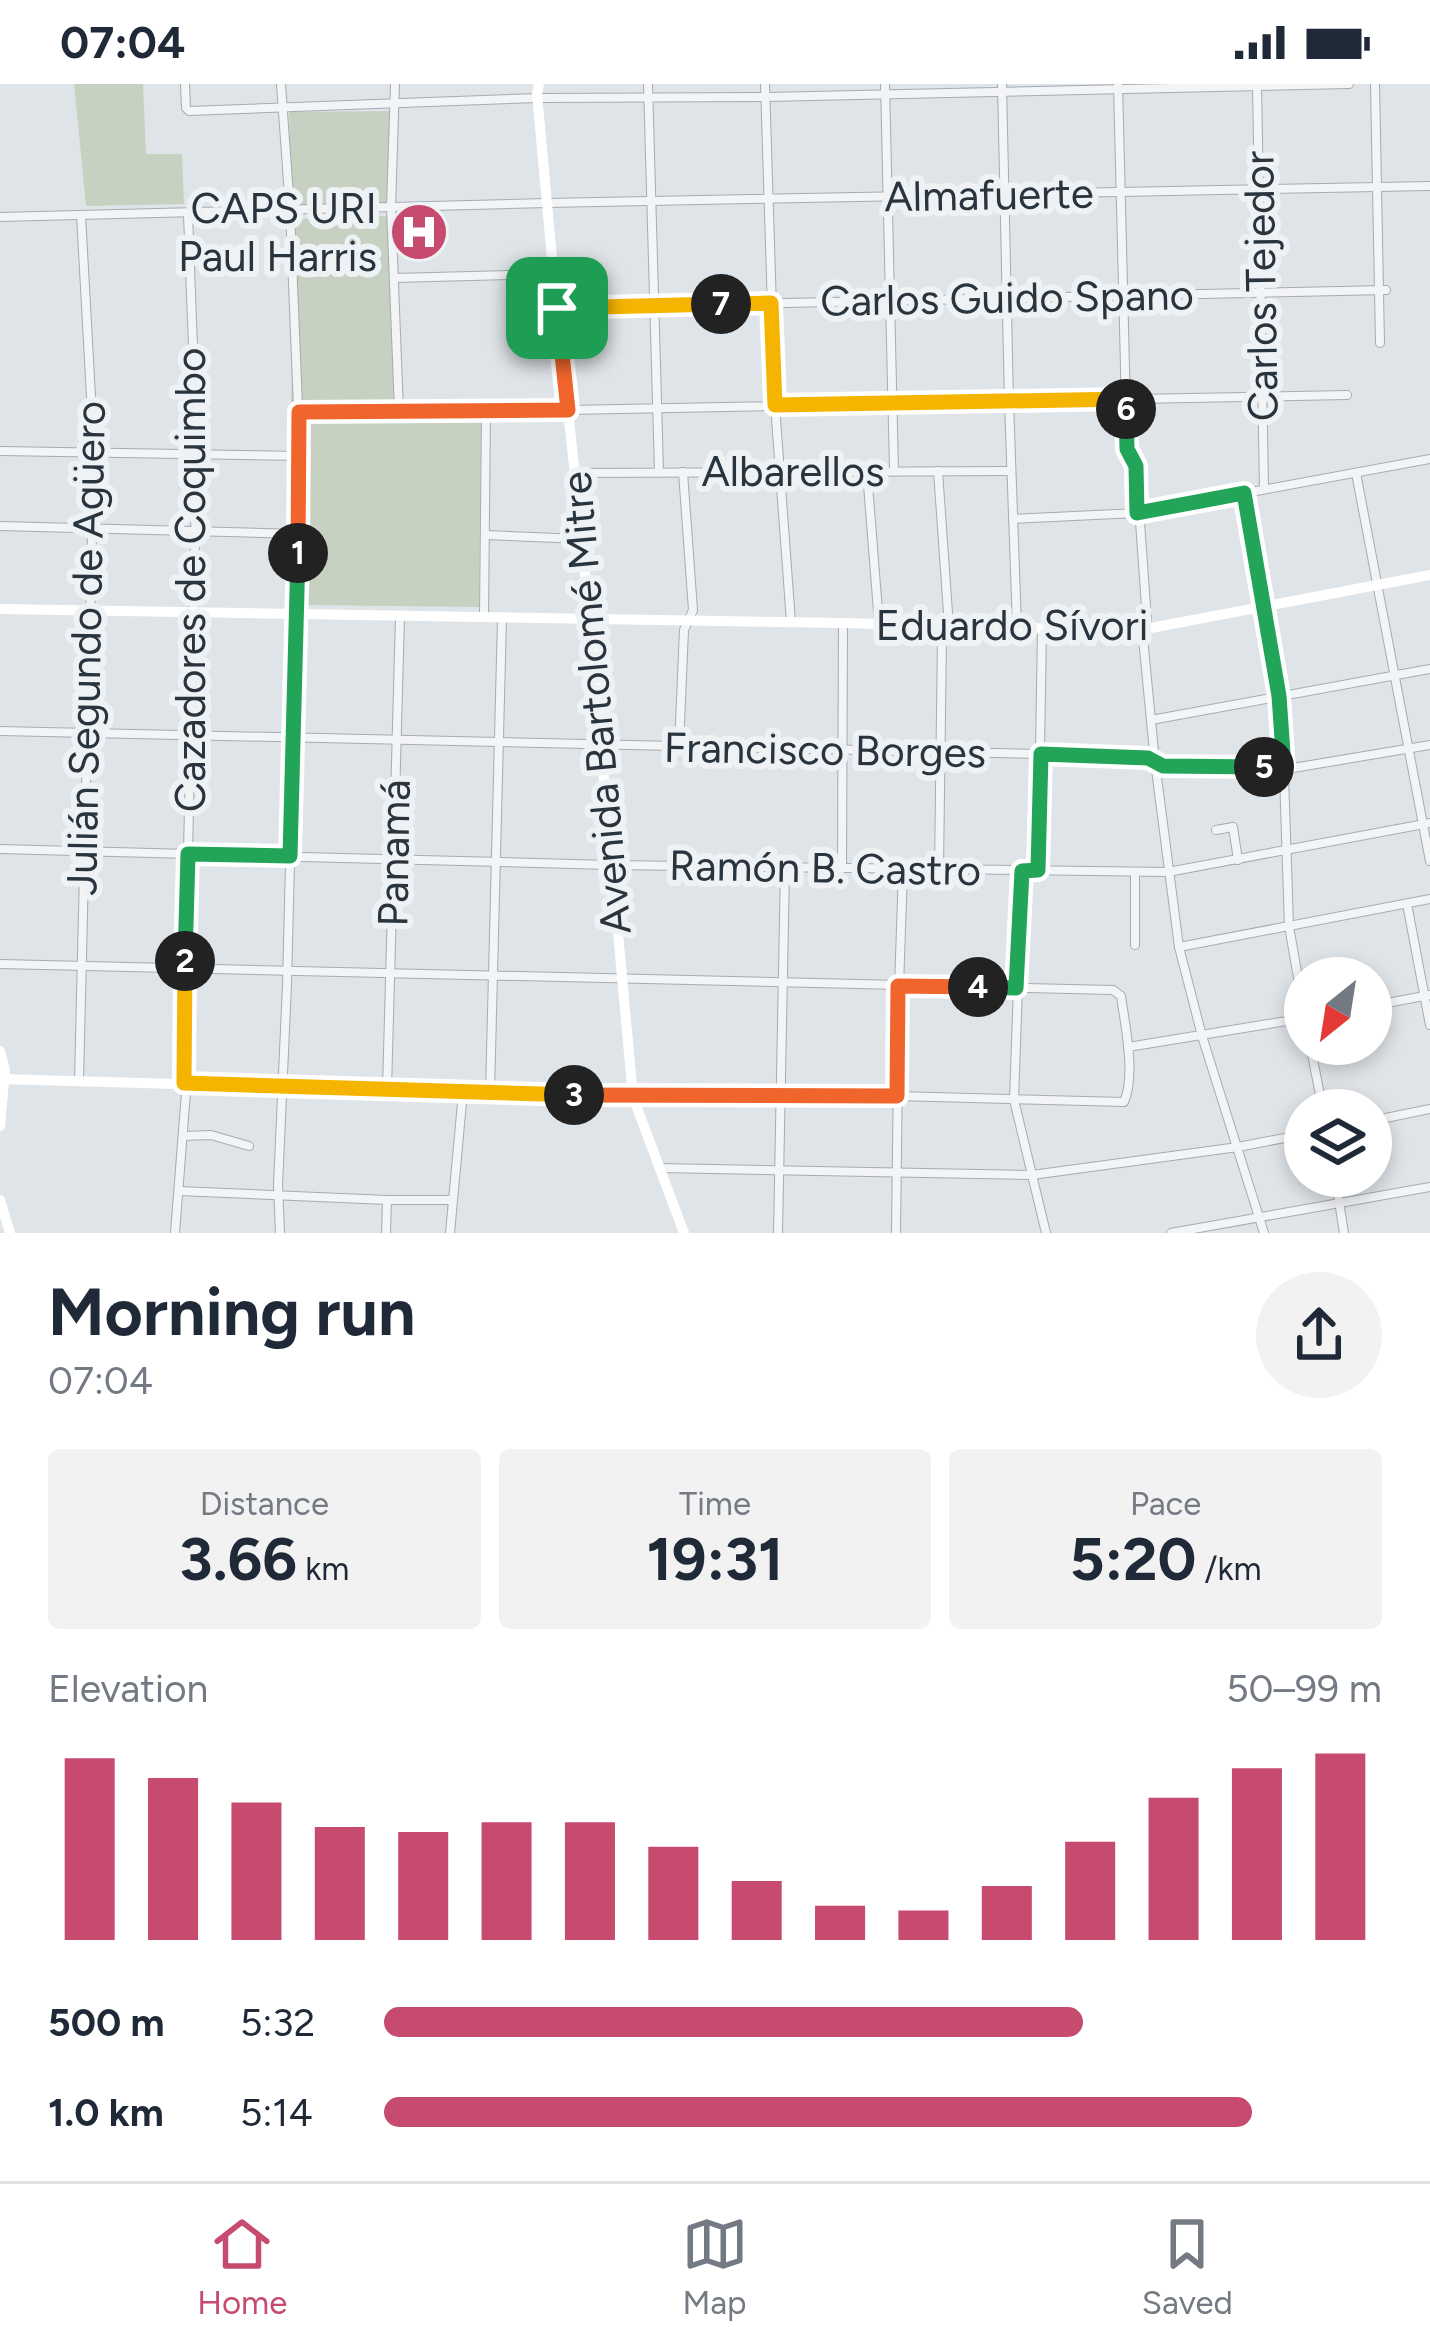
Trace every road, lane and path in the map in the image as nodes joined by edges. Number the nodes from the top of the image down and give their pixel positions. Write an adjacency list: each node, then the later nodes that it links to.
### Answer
1 (184, 84): 16 (street)
2 (281, 84): 16 (street)
3 (395, 84): 15 (street)
4 (648, 84): 13 (street)
5 (765, 84): 14 (street)
6 (1349, 84): 8 (street)
7 (1375, 84): 18 (street)
8 (1258, 85): 9 (street); 19 (street, Carlos Tejedor)
9 (1118, 87): 10 (street); 20 (street)
10 (1002, 88): 11 (street); 21 (street)
11 (885, 89): 14 (street); 22 (street)
12 (536, 90): 13 (street); 15 (street); 25 (street, Avenida Bartolomé Mitre)
13 (648, 98): 14 (street); 24 (street)
14 (766, 98): 23 (street)
15 (395, 105): 16 (street); 26 (street)
16 (282, 109): 27 (street)
17 (1430, 186): 18 (street, Almafuerte)
18 (1375, 188): 19 (street, Almafuerte); 33 (street)
19 (1260, 190): 20 (street, Almafuerte); 34 (street, Carlos Tejedor)
20 (1121, 193): 21 (street, Almafuerte); 35 (street)
21 (1005, 195): 22 (street, Almafuerte); 36 (street)
22 (887, 197): 23 (street, Almafuerte); 37 (street)
23 (769, 200): 24 (street, Almafuerte); 38 (street)
24 (652, 202): 25 (street, Almafuerte); 39 (street)
25 (547, 203): 26 (street, Almafuerte); 31 (street, Avenida Bartolomé Mitre)
26 (391, 207): 27 (street, Almafuerte); 32 (street)
27 (290, 210): 28 (street, Almafuerte); 51 (street)
28 (188, 214): 29 (street, Almafuerte); 55 (street, Cazadores de Coquimbo)
29 (81, 215): 30 (street, Almafuerte); 54 (street, Julián Segundo de Agüero)
30 (0, 217)
31 (553, 274): 32 (street); 40 (street, Avenida Bartolomé Mitre)
32 (394, 278): 52 (street)
33 (1382, 290): 34 (street, Carlos Guido Spano); 41 (street)
34 (1261, 292): 35 (street, Carlos Guido Spano); 43 (street, Carlos Tejedor)
35 (1123, 297): 36 (street, Carlos Guido Spano); 44 (street)
36 (1007, 298): 37 (street, Carlos Guido Spano); 45 (street)
37 (888, 300): 38 (street, Carlos Guido Spano); 46 (street)
38 (771, 303): 39 (street, Carlos Guido Spano); 47 (street)
39 (653, 305): 40 (street, Carlos Guido Spano); 48 (street)
40 (557, 308): 49 (street, Avenida Bartolomé Mitre)
41 (1380, 343)
42 (1347, 395): 43 (street)
43 (1263, 396): 44 (street); 67 (street, Carlos Tejedor)
44 (1126, 399): 45 (street); 69 (street)
45 (1009, 402): 46 (street); 60 (street)
46 (892, 403): 47 (street); 58 (street)
47 (775, 405): 48 (street); 63 (street)
48 (657, 407): 49 (street); 61 (street)
49 (568, 410): 50 (street); 66 (street, Avenida Bartolomé Mitre)
50 (486, 411): 52 (street); 75 (street)
51 (299, 412): 52 (street); 56 (street)
52 (399, 412)
53 (0, 451): 54 (street)
54 (94, 451): 55 (street); 72 (street, Julián Segundo de Agüero)
55 (197, 453): 56 (street); 73 (street, Cazadores de Coquimbo)
56 (300, 455): 74 (street)
57 (1430, 459): 65 (street)
58 (894, 471): 59 (street, Albarellos); 64 (street, Albarellos)
59 (938, 471): 60 (street, Albarellos); 92 (street)
60 (1011, 471): 70 (street)
61 (659, 472): 62 (street, Albarellos); 66 (street, Albarellos)
62 (683, 472): 63 (street, Albarellos); 88 (street)
63 (779, 472): 64 (street, Albarellos); 89 (street)
64 (867, 472): 91 (street)
65 (1355, 472): 67 (street); 78 (street)
66 (576, 473): 76 (street, Avenida Bartolomé Mitre)
67 (1264, 488): 68 (street)
68 (1244, 493): 69 (street); 79 (street)
69 (1137, 513): 70 (street); 95 (street)
70 (1013, 520): 93 (street)
71 (0, 526): 72 (street)
72 (92, 529): 73 (street); 81 (street, Julián Segundo de Agüero)
73 (194, 531): 74 (street); 82 (street, Cazadores de Coquimbo)
74 (298, 534): 83 (street)
75 (486, 535): 76 (street); 85 (street)
76 (582, 539): 87 (street, Avenida Bartolomé Mitre)
77 (1430, 575): 78 (street, Eduardo Sívori)
78 (1377, 585): 79 (street, Eduardo Sívori); 97 (street)
79 (1264, 607): 95 (street, Eduardo Sívori); 98 (street)
80 (0, 610): 81 (street, Eduardo Sívori)
81 (90, 610): 82 (street, Eduardo Sívori); 101 (street, Julián Segundo de Agüero)
82 (193, 613): 83 (street, Eduardo Sívori); 102 (street, Cazadores de Coquimbo)
83 (296, 615): 84 (street, Eduardo Sívori); 103 (street)
84 (400, 617): 85 (street, Eduardo Sívori); 104 (street, Panamá)
85 (484, 618): 86 (street, Eduardo Sívori)
86 (502, 618): 87 (street, Eduardo Sívori); 105 (street)
87 (589, 618): 88 (street, Eduardo Sívori); 106 (street, Avenida Bartolomé Mitre)
88 (689, 621): 89 (street, Eduardo Sívori); 108 (street)
89 (791, 622): 90 (street, Eduardo Sívori)
90 (842, 623): 91 (street, Eduardo Sívori); 110 (street)
91 (879, 625): 92 (street, Eduardo Sívori)
92 (947, 626): 93 (street, Eduardo Sívori); 111 (street)
93 (1017, 627): 94 (street, Eduardo Sívori)
94 (1042, 628): 95 (street, Eduardo Sívori); 112 (street)
95 (1145, 631): 99 (street)
96 (1430, 669): 97 (street)
97 (1394, 676): 98 (street); 109 (street)
98 (1279, 696): 99 (street); 114 (street)
99 (1151, 720): 113 (street)
100 (0, 731): 101 (street, Francisco Borges)
101 (87, 733): 102 (street, Francisco Borges); 118 (street, Julián Segundo de Agüero)
102 (189, 735): 103 (street, Francisco Borges); 120 (street, Cazadores de Coquimbo)
103 (293, 738): 104 (street, Francisco Borges); 121 (street)
104 (396, 740): 105 (street, Francisco Borges); 122 (street, Panamá)
105 (499, 742): 106 (street, Francisco Borges); 125 (street)
106 (599, 745): 108 (street, Francisco Borges); 126 (street, Avenida Bartolomé Mitre)
107 (1430, 746): 109 (street, Francisco Borges)
108 (679, 747): 110 (street, Francisco Borges)
109 (1408, 749): 114 (street, Francisco Borges); 115 (street)
110 (842, 751): 111 (street, Francisco Borges); 128 (street)
111 (942, 752): 112 (street, Francisco Borges); 130 (street)
112 (1041, 754): 113 (street, Francisco Borges); 131 (street)
113 (1155, 762): 114 (street, Francisco Borges); 134 (street)
114 (1284, 767): 119 (street)
115 (1426, 824): 119 (street, Ramón B. Castro); 124 (street)
116 (1216, 830): 123 (street)
117 (0, 849): 118 (street, Ramón B. Castro)
118 (84, 851): 120 (street, Ramón B. Castro); 142 (street, Julián Segundo de Agüero)
119 (1286, 851): 123 (street, Ramón B. Castro); 137 (street)
120 (188, 854): 121 (street, Ramón B. Castro); 143 (street, Cazadores de Coquimbo)
121 (290, 856): 122 (street, Ramón B. Castro); 144 (street)
122 (394, 859): 125 (street, Ramón B. Castro); 145 (street, Panamá)
123 (1238, 860): 134 (street, Ramón B. Castro)
124 (1430, 861)
125 (495, 862): 126 (street, Ramón B. Castro); 146 (street)
126 (610, 865): 127 (street, Ramón B. Castro); 147 (street, Avenida Bartolomé Mitre)
127 (784, 868): 128 (street, Ramón B. Castro); 148 (street)
128 (842, 869): 129 (street, Ramón B. Castro)
129 (903, 870): 130 (street, Ramón B. Castro); 149 (street)
130 (939, 870): 132 (street, Ramón B. Castro)
131 (1038, 870): 132 (street, Ramón B. Castro); 133 (street, Ramón B. Castro)
132 (1022, 871): 150 (street)
133 (1136, 872): 134 (street, Ramón B. Castro); 138 (street)
134 (1168, 872): 139 (street)
135 (1430, 899): 136 (street)
136 (1407, 904): 137 (street); 151 (street)
137 (1288, 926): 139 (street); 140 (street)
138 (1135, 945)
139 (1179, 947): 155 (street)
140 (1294, 957)
141 (0, 964): 142 (street)
142 (82, 966): 143 (street); 159 (street, Julián Segundo de Agüero)
143 (184, 969): 144 (street); 160 (street, Cazadores de Coquimbo)
144 (287, 971): 145 (street); 161 (street)
145 (391, 975): 146 (street); 162 (street, Panamá)
146 (494, 977): 147 (street); 164 (street)
147 (622, 980): 148 (street); 166 (street, Avenida Bartolomé Mitre)
148 (782, 984): 149 (street); 167 (street)
149 (898, 986): 150 (street); 165 (street)
150 (1016, 988): 156 (street); 168 (street)
151 (1427, 995): 152 (street); 154 (street)
152 (1392, 1002)
153 (1284, 1022): 155 (street)
154 (1430, 1025)
155 (1202, 1036): 156 (street); 175 (street)
156 (1128, 1047): 168 (street)
157 (0, 1051): 158 (street)
158 (2, 1079): 159 (street); 171 (street)
159 (79, 1081): 160 (street)
160 (184, 1083): 161 (street); 172 (street, Cazadores de Coquimbo)
161 (284, 1087): 162 (street); 182 (street)
162 (387, 1089): 163 (street)
163 (463, 1092): 164 (street); 186 (street)
164 (490, 1093): 166 (street)
165 (897, 1096): 167 (street); 168 (street); 178 (street)
166 (633, 1097): 167 (street); 176 (street, Avenida Bartolomé Mitre)
167 (781, 1097): 177 (street)
168 (1014, 1100): 179 (street)
169 (1430, 1109): 170 (street)
170 (1392, 1117)
171 (0, 1126)
172 (183, 1136): 174 (street); 181 (street, Cazadores de Coquimbo)
173 (1284, 1138): 175 (street)
174 (249, 1146)
175 (1238, 1147): 179 (street); 188 (street)
176 (660, 1168): 177 (street); 194 (street, Avenida Bartolomé Mitre)
177 (779, 1171): 178 (street); 195 (street)
178 (896, 1171): 179 (street); 196 (street)
179 (1032, 1175): 197 (street)
180 (1430, 1187): 187 (street)
181 (178, 1191): 182 (street); 190 (street, Cazadores de Coquimbo)
182 (279, 1194): 185 (street); 191 (street)
183 (1338, 1197): 187 (street)
184 (0, 1200): 189 (street)
185 (387, 1200): 186 (street); 192 (street)
186 (453, 1200): 193 (street)
187 (1339, 1202): 188 (street); 200 (street)
188 (1259, 1219): 198 (street); 199 (street)
189 (10, 1233)
190 (175, 1233)
191 (280, 1233)
192 (386, 1233)
193 (450, 1233)
194 (684, 1233)
195 (778, 1233)
196 (896, 1233)
197 (1046, 1233)
198 (1171, 1233)
199 (1264, 1233)
200 (1344, 1233)

